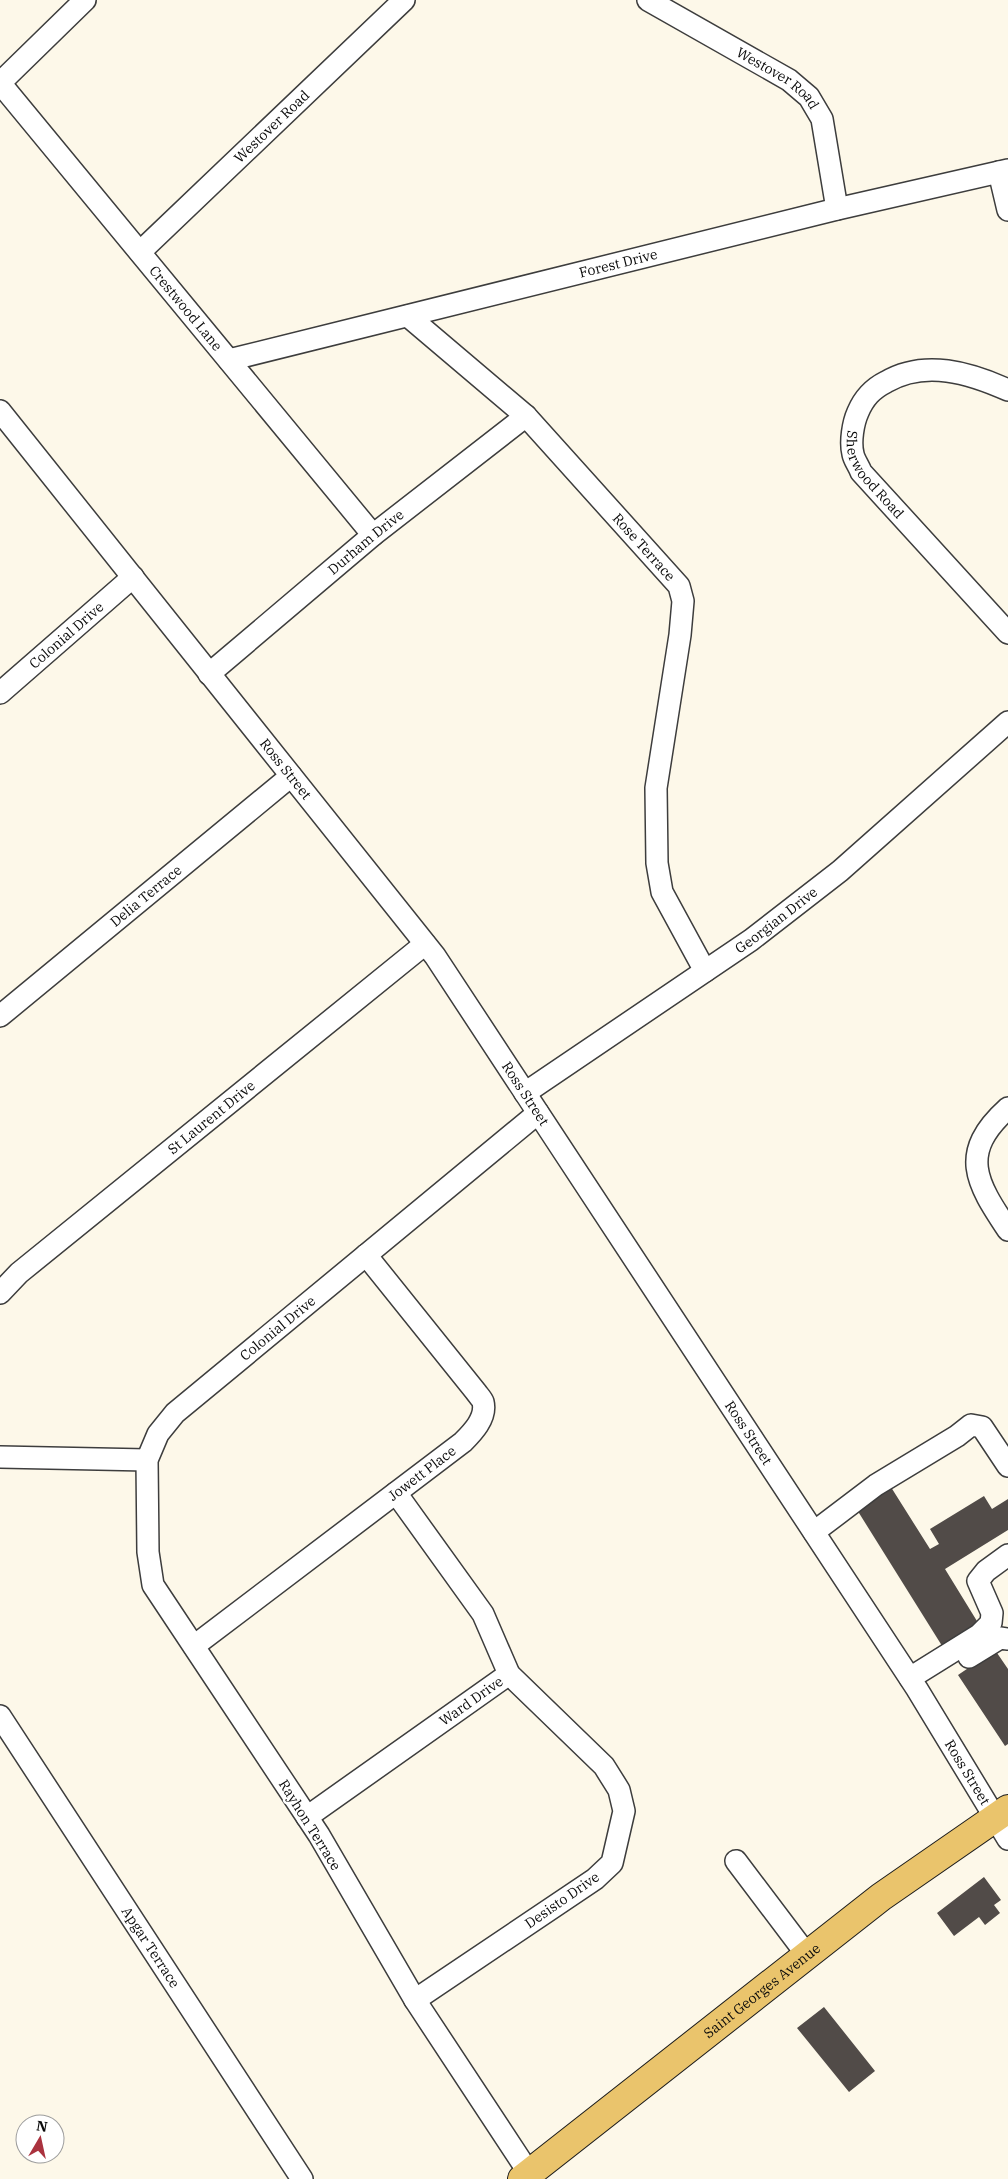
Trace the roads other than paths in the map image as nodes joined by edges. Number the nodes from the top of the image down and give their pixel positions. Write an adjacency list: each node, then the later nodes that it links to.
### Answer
1 (85, 0): 4 (street)
2 (404, 0): 8 (street, Westover Road)
3 (648, 0): 6 (street, Westover Road)
4 (0, 83): 8 (street, Crestwood Lane)
5 (1003, 171): 6 (street, Forest Drive); 7 (street)
6 (838, 209): 9 (street, Forest Drive)
7 (1008, 210)
8 (140, 252): 10 (street, Crestwood Lane)
9 (408, 316): 10 (street, Forest Drive); 13 (street, Rose Terrace)
10 (229, 360): 14 (street, Crestwood Lane)
11 (1008, 390): 16 (street, Sherwood Road)
12 (0, 411): 15 (street, Ross Street)
13 (526, 416): 14 (street, Durham Drive); 22 (street, Rose Terrace)
14 (373, 535): 17 (street, Durham Drive)
15 (133, 577): 17 (street, Ross Street); 18 (street, Colonial Drive)
16 (1008, 633)
17 (210, 674): 20 (street, Ross Street)
18 (0, 693)
19 (1008, 722): 22 (street, Georgian Drive)
20 (291, 776): 21 (street, Ross Street); 23 (street, Delia Terrace)
21 (425, 944): 24 (street, Ross Street); 29 (street, St Laurent Drive)
22 (705, 971): 24 (street, Georgian Drive)
23 (0, 1016)
24 (525, 1094): 26 (street, Ross Street)
25 (1008, 1108): 27 (street)
26 (538, 1113): 28 (street, Colonial Drive); 34 (street, Ross Street)
27 (1008, 1230)
28 (366, 1255): 31 (street, Colonial Drive); 33 (street, Jowett Place)
29 (0, 1293)
30 (0, 1457): 31 (street)
31 (147, 1460): 37 (street, Rayhon Terrace)
32 (1008, 1466): 34 (street)
33 (396, 1493): 37 (street, Jowett Place); 38 (street, Ward Drive)
34 (814, 1532): 39 (street, Ross Street)
35 (1008, 1555): 39 (street)
36 (1008, 1639): 39 (street)
37 (194, 1646): 41 (street, Rayhon Terrace)
38 (509, 1674): 41 (street, Ward Drive); 45 (street, Desisto Drive)
39 (914, 1684): 42 (street, Ross Street)
40 (0, 1716): 47 (street, Apgar Terrace)
41 (307, 1817): 45 (street, Rayhon Terrace)
42 (1004, 1822): 44 (main road, Saint Georges Avenue)
43 (736, 1861): 44 (street)
44 (807, 1955): 46 (main road, Saint Georges Avenue)
45 (415, 2000): 46 (street, Rayhon Terrace)
46 (525, 2176)
47 (302, 2179)

